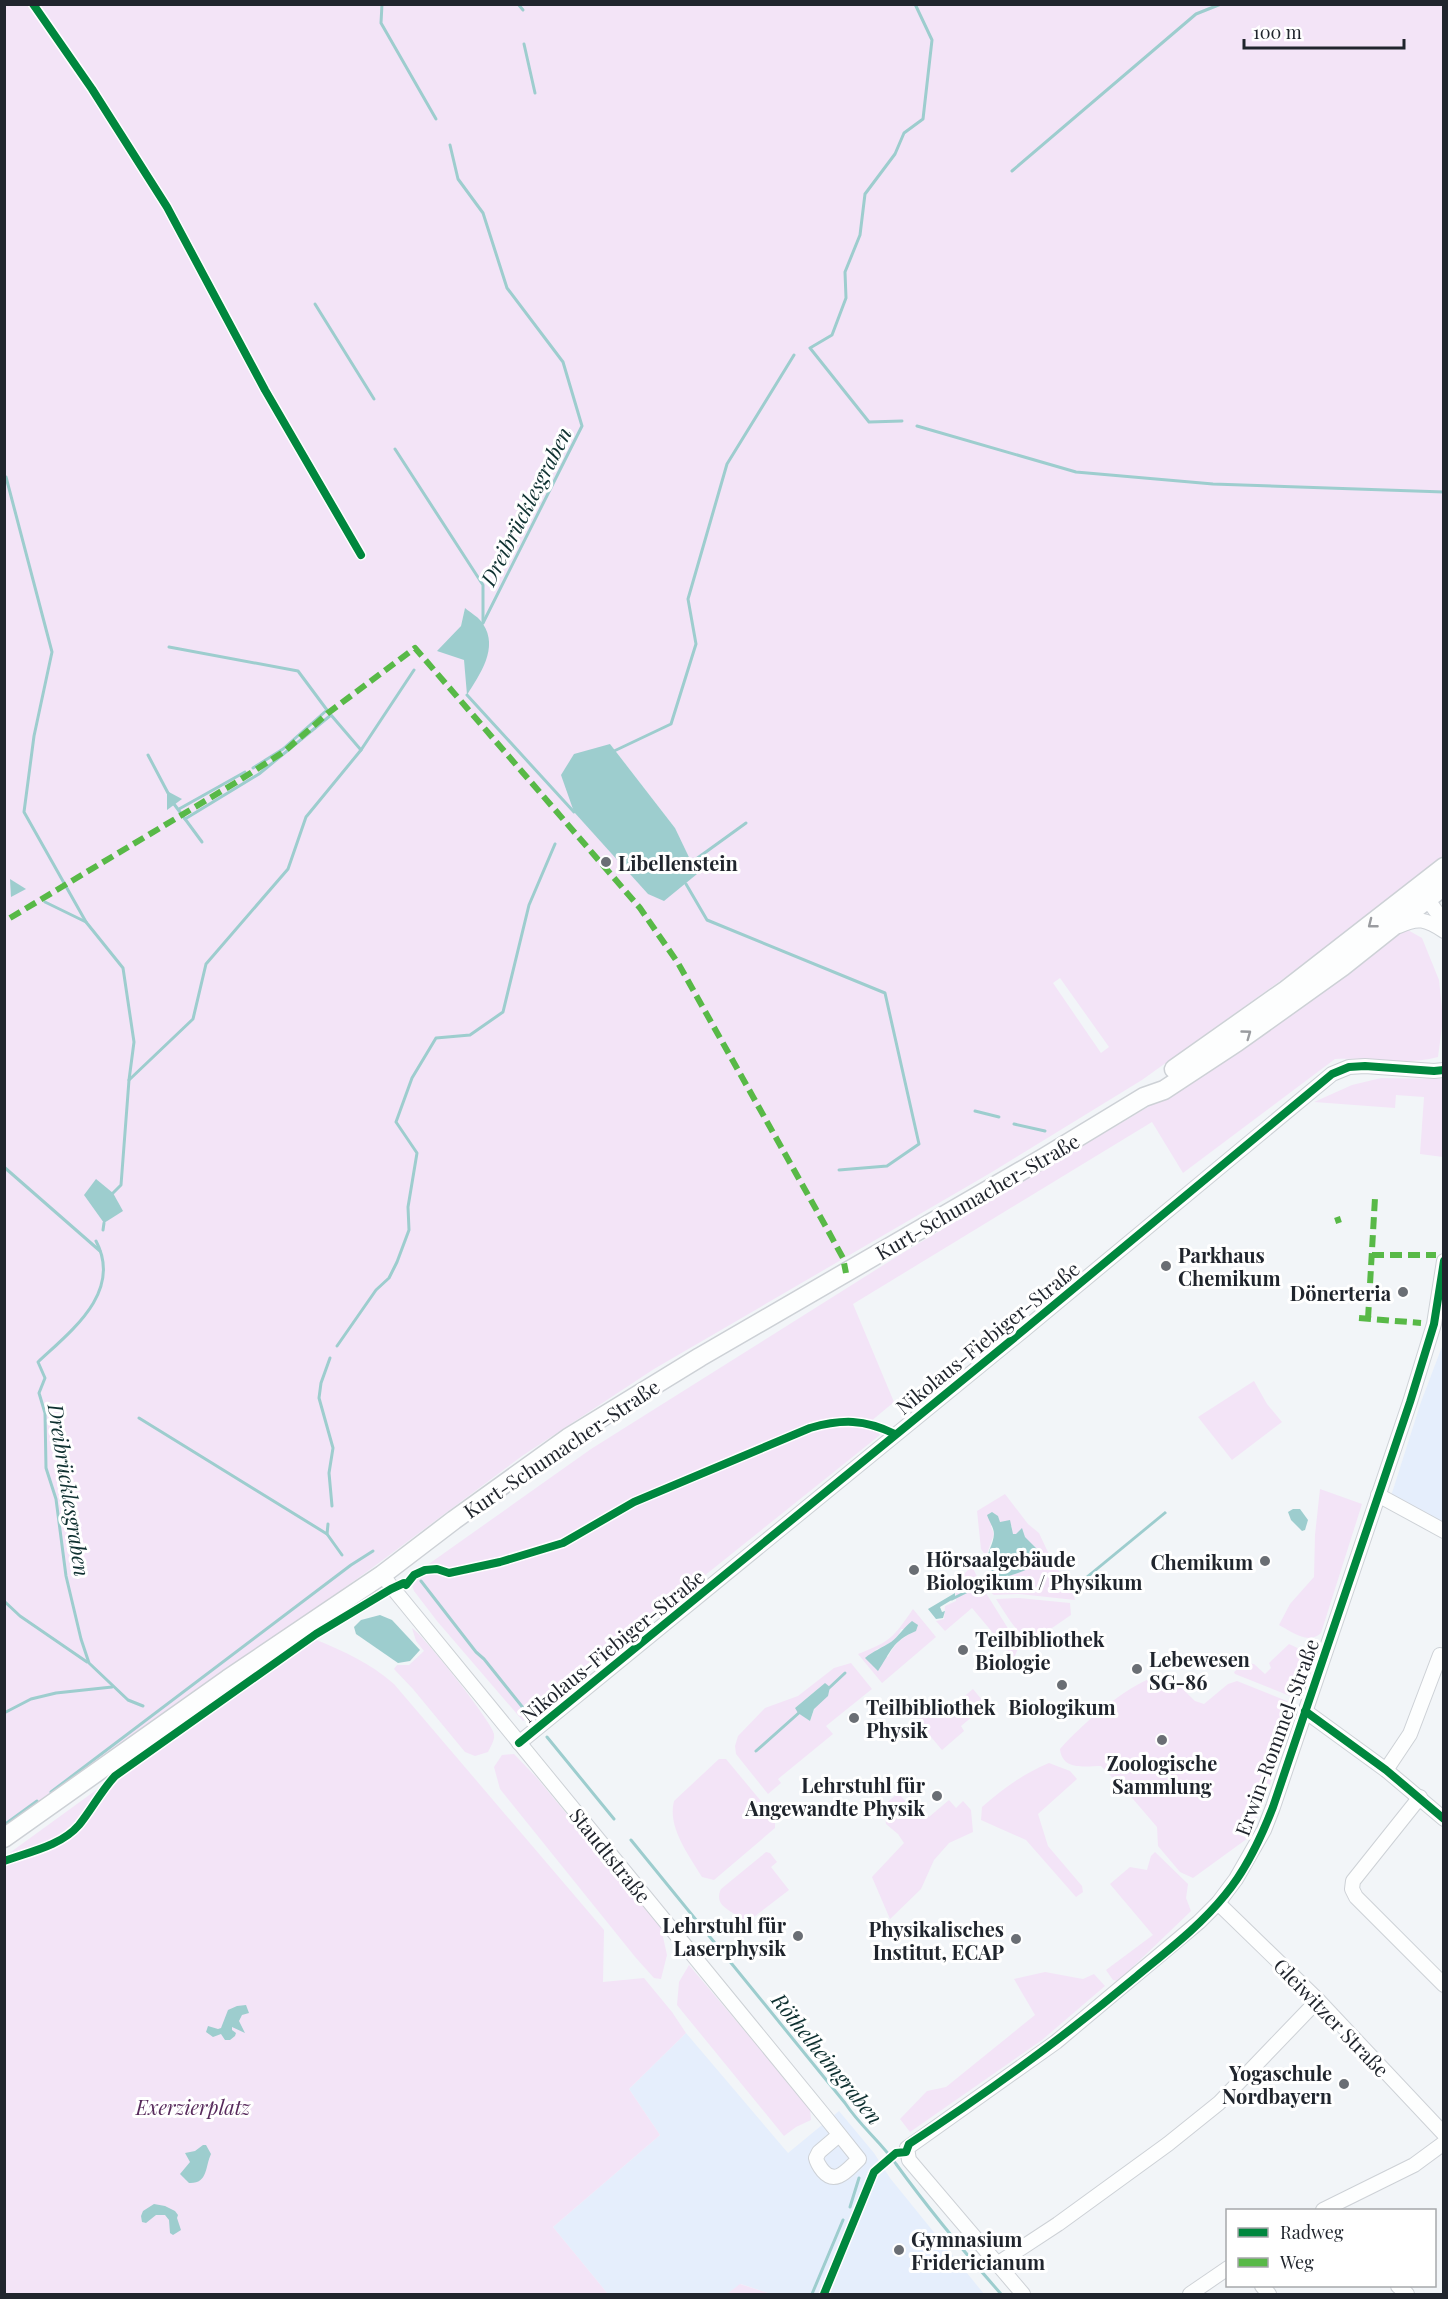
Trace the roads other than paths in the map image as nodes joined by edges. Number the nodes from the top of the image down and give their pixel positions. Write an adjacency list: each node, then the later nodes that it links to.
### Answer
1 (1443, 867): 3 (main road, Kurt-Schumacher-Straße)
2 (1443, 886): 3 (main road, Kurt-Schumacher-Straße)
3 (1423, 893): 4 (street); 6 (main road, Kurt-Schumacher-Straße); 8 (main road, Kurt-Schumacher-Straße, one-way to 8)
4 (1443, 922)
5 (1443, 931): 6 (street)
6 (1385, 932): 8 (main road, Kurt-Schumacher-Straße, one-way to 6)
7 (1443, 1070): 16 (street, Nikolaus-Fiebiger-Straße)
8 (1144, 1097): 13 (main road, Kurt-Schumacher-Straße)
9 (1443, 1261): 10 (street, Erwin-Rommel-Straße)
10 (1439, 1325): 11 (street, Erwin-Rommel-Straße)
11 (1378, 1495): 12 (street); 15 (street, Erwin-Rommel-Straße)
12 (1443, 1531)
13 (382, 1575): 16 (street, Staudtstraße); 20 (main road, Kurt-Schumacher-Straße)
14 (1440, 1655): 17 (street)
15 (1305, 1711): 17 (street); 21 (street, Erwin-Rommel-Straße)
16 (519, 1743): 25 (street, Staudtstraße)
17 (1386, 1770): 18 (street)
18 (1420, 1797): 19 (street); 22 (street)
19 (1443, 1819)
20 (4, 1838)
21 (1218, 1903): 23 (street, Gleiwitzer Straße); 28 (street, Erwin-Rommel-Straße)
22 (1443, 1985)
23 (1318, 2000): 24 (street, Gleiwitzer Straße); 28 (street)
24 (1443, 2134)
25 (839, 2135)
26 (1443, 2144): 27 (street)
27 (1326, 2209)
28 (997, 2264): 30 (street)
29 (1226, 2269): 31 (street)
30 (1023, 2295)
31 (1190, 2295)

